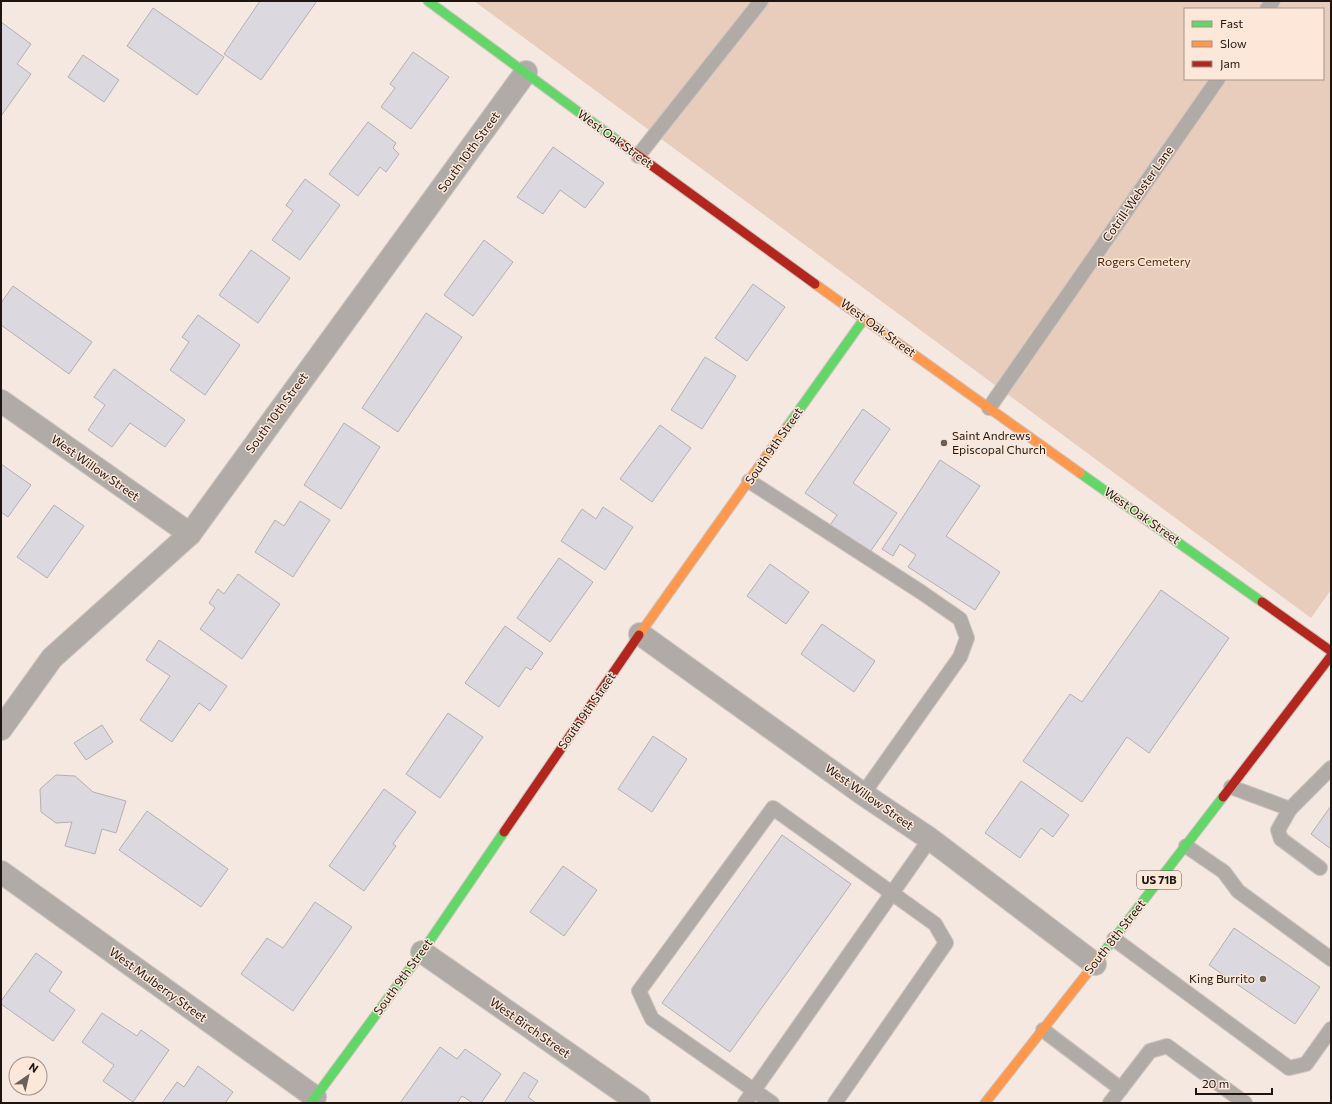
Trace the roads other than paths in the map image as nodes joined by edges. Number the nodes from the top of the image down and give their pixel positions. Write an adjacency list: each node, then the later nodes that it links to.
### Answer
1 (428, 1): 3 (street, West Oak Street)
2 (761, 1): 5 (lane)
3 (526, 72): 5 (street, West Oak Street); 10 (street, South 10th Street)
4 (1217, 80): 8 (lane, Cotrill-Webster Lane)
5 (638, 156): 6 (street, West Oak Street)
6 (864, 319): 8 (street, West Oak Street); 9 (street, South 9th Street)
7 (1, 401): 10 (street, West Willow Street)
8 (989, 408): 12 (street, West Oak Street)
9 (749, 481): 11 (street, South 9th Street); 17 (lane)
10 (190, 534): 14 (street, South 10th Street)
11 (640, 634): 17 (street, West Willow Street); 25 (street, South 9th Street)
12 (1331, 651)
13 (1331, 656): 16 (street, South 8th Street / US 71B)
14 (1, 729)
15 (1331, 768): 18 (lane)
16 (1231, 787): 18 (lane); 20 (street, South 8th Street / US 71B)
17 (863, 794): 19 (street, West Willow Street)
18 (1290, 809): 21 (lane)
19 (930, 839): 23 (lane); 27 (street, West Willow Street)
20 (1186, 846): 24 (street, South 8th Street / US 71B); 26 (lane)
21 (1320, 868)
22 (1, 872): 32 (street, West Mulberry Street)
23 (893, 893): 31 (lane); 31 (lane); 36 (lane)
24 (1114, 939): 27 (street, South 8th Street / US 71B); 28 (lane)
25 (422, 952): 32 (street, South 9th Street); 33 (street, West Birch Street)
26 (1331, 959)
27 (1095, 964): 29 (street, South 8th Street / US 71B)
28 (1331, 1028)
29 (1043, 1030): 30 (lane); 37 (street, South 8th Street / US 71B)
30 (1121, 1089): 38 (lane); 39 (lane)
31 (754, 1090): 34 (lane); 35 (lane)
32 (313, 1100)
33 (639, 1103)
34 (745, 1103)
35 (772, 1103)
36 (835, 1103)
37 (985, 1103)
38 (1110, 1103)
39 (1245, 1103)

